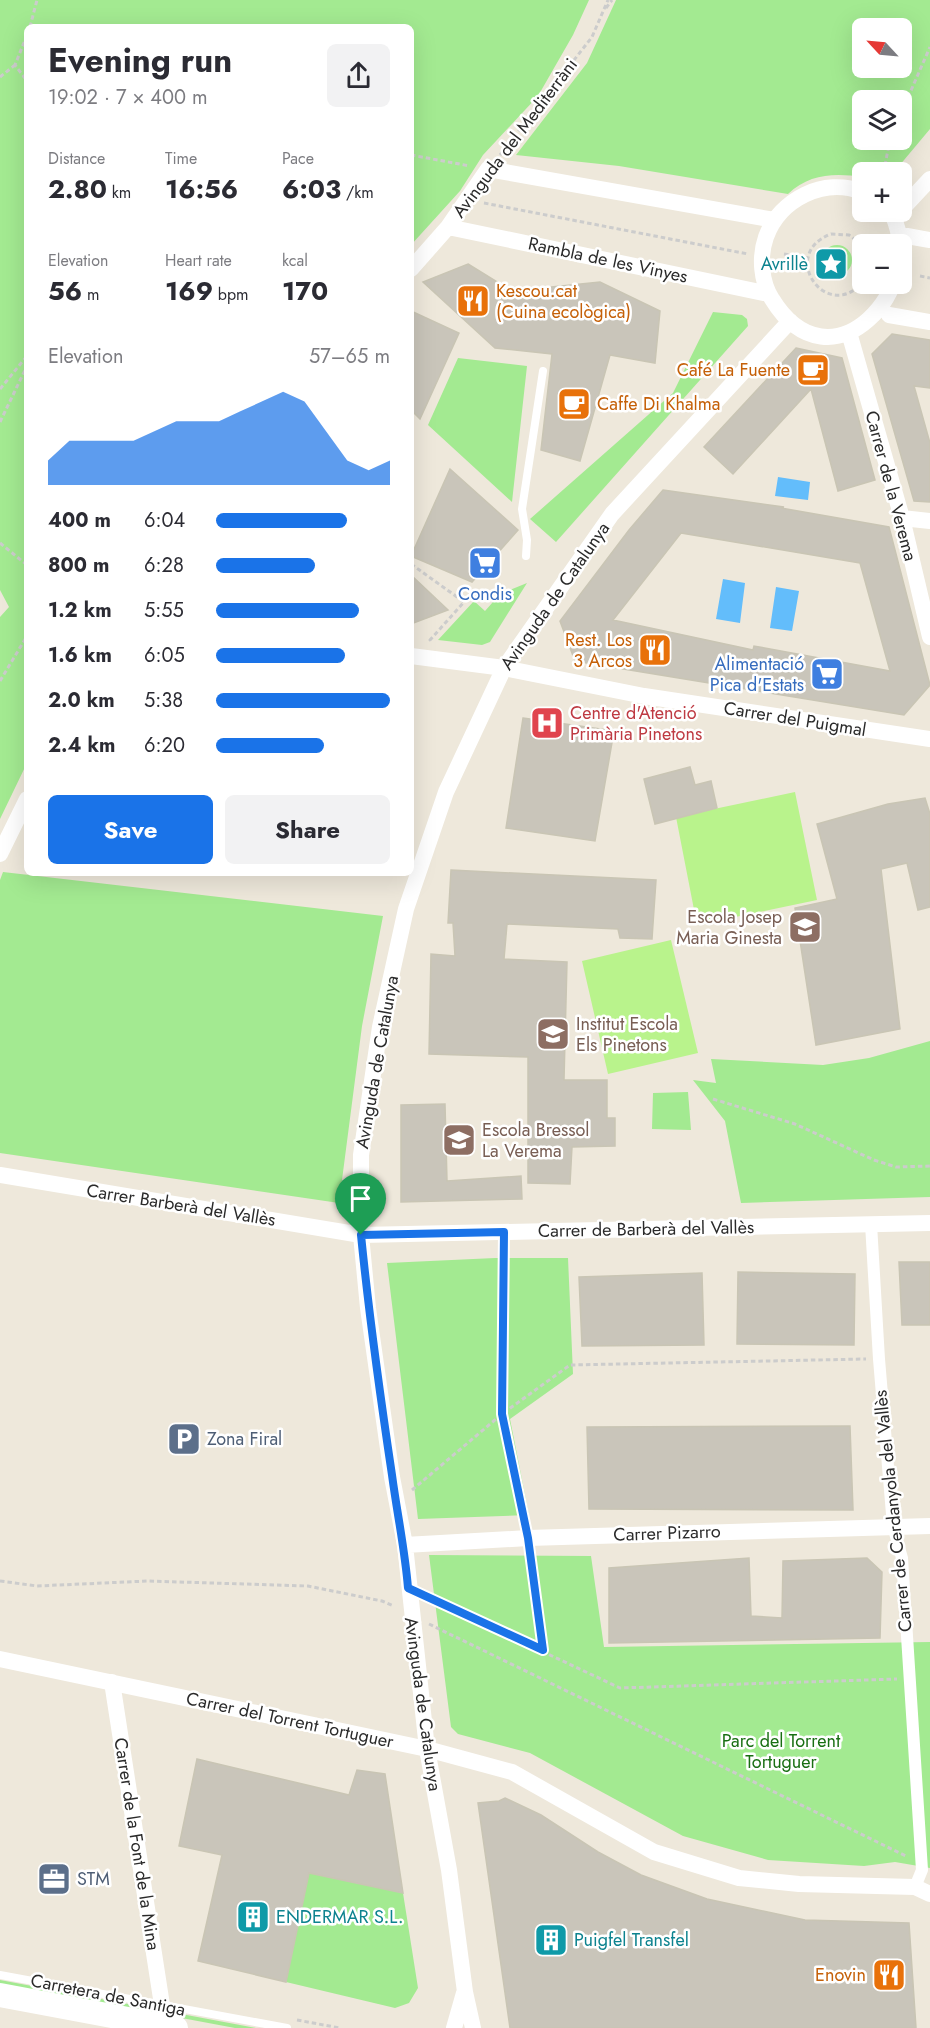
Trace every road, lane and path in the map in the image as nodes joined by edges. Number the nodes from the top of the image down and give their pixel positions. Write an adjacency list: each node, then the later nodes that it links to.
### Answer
1 (37, 0): 3 (path)
2 (610, 0): 11 (path, Avinguda del Mediterràni)
3 (31, 24)
4 (24, 42): 6 (path)
5 (930, 47): 9 (path)
6 (15, 65): 7 (path); 8 (path)
7 (0, 77)
8 (24, 77)
9 (911, 90)
10 (414, 156): 11 (path)
11 (488, 169): 16 (street); 17 (street, Avinguda del Mediterràni)
12 (930, 179): 14 (street)
13 (852, 190): 16 (street)
14 (912, 197)
15 (484, 203): 22 (path, Rambla de les Vinyes)
16 (774, 220): 28 (street)
17 (448, 227): 24 (street, Avinguda del Mediterràni); 28 (street, Rambla de les Vinyes)
18 (852, 237): 23 (path)
19 (912, 237): 20 (street)
20 (930, 240)
21 (784, 254): 23 (path)
22 (756, 256)
23 (808, 258): 27 (path)
24 (414, 266)
25 (920, 276): 26 (path)
26 (930, 278)
27 (852, 291)
28 (769, 294): 31 (street)
29 (904, 294): 30 (street)
30 (889, 315): 32 (street); 33 (street)
31 (790, 321): 33 (street); 49 (street, Avinguda de Catalunya)
32 (930, 322)
33 (850, 336): 39 (street, Carrer de la Verema)
34 (24, 360): 37 (path)
35 (543, 371): 42 (lane)
36 (24, 372): 38 (path)
37 (0, 389)
38 (0, 422)
39 (902, 518): 40 (street); 45 (street, Carrer de la Verema)
40 (930, 521)
41 (0, 543): 43 (path)
42 (526, 556)
43 (24, 563)
44 (414, 566): 47 (path)
45 (930, 637)
46 (24, 641): 50 (path)
47 (441, 644)
48 (414, 656): 49 (street, Carrer del Puigmal)
49 (504, 668): 51 (street, Carrer del Puigmal); 60 (street, Avinguda de Catalunya)
50 (0, 681)
51 (930, 739)
52 (24, 805): 53 (street)
53 (0, 854)
54 (713, 1099): 55 (path)
55 (930, 1166)
56 (0, 1175): 60 (street, Carrer Barberà del Vallès)
57 (930, 1223): 58 (street, Carrer de Barberà del Vallès)
58 (871, 1224): 59 (street, Carrer de Barberà del Vallès); 61 (street, Carrer de Cerdanyola del Vallès)
59 (504, 1232): 60 (street, Carrer de Barberà del Vallès); 62 (path)
60 (361, 1235): 63 (street, Avinguda de Catalunya)
61 (879, 1359): 62 (path); 64 (street, Carrer de Cerdanyola del Vallès)
62 (502, 1414): 63 (path); 66 (path)
63 (397, 1503): 67 (street, Avinguda de Catalunya)
64 (894, 1526): 65 (street, Carrer Pizarro); 66 (street, Carrer Pizarro); 73 (street, Carrer de Cerdanyola del Vallès)
65 (930, 1526)
66 (528, 1538): 67 (street, Carrer Pizarro); 71 (path)
67 (405, 1545): 69 (street, Avinguda de Catalunya)
68 (0, 1581): 70 (path)
69 (408, 1588): 70 (street, Avinguda de Catalunya); 71 (path)
70 (412, 1615): 75 (street, Avinguda de Catalunya); 76 (path)
71 (543, 1650): 73 (path)
72 (0, 1659): 74 (street, Carrer del Torrent Tortuguer)
73 (908, 1679): 76 (street, Carrer de Cerdanyola del Vallès)
74 (112, 1682): 75 (street, Carrer del Torrent Tortuguer); 81 (street, Carrer de la Font de la Mina)
75 (427, 1749): 77 (street, Carrer del Torrent Tortuguer); 79 (street, Avinguda de Catalunya)
76 (921, 1863): 77 (street, Carrer de Cerdanyola del Vallès)
77 (922, 1890)
78 (0, 1975): 81 (lane, Carretera de Santiga)
79 (465, 1992): 84 (street, Avinguda de Catalunya); 85 (street, Avinguda de Catalunya)
80 (0, 1995): 82 (main road)
81 (162, 2005): 83 (lane, Carretera de Santiga)
82 (176, 2028)
83 (287, 2028)
84 (454, 2028)
85 (473, 2028)

